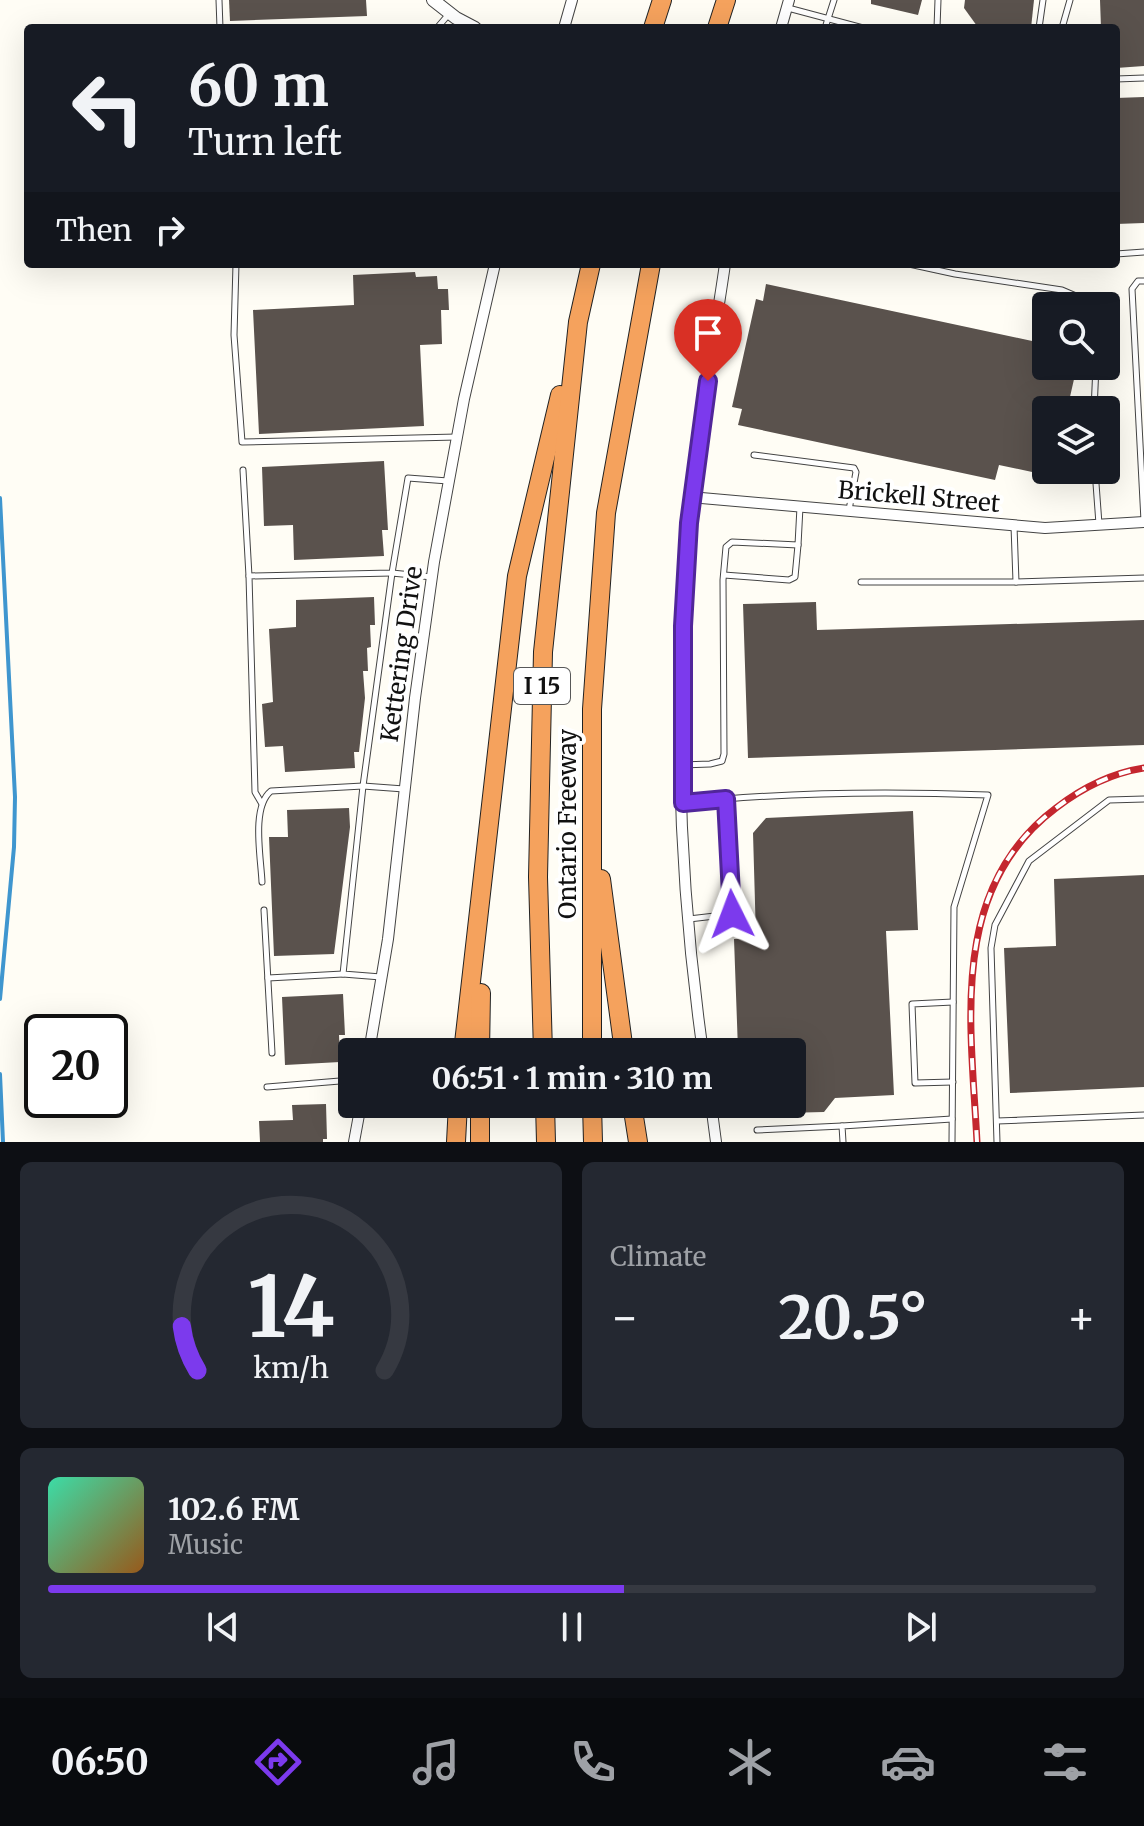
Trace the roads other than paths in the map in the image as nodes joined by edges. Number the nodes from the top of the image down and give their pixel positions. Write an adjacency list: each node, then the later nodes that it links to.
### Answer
1 (219, 0): 13 (lane)
2 (433, 0): 11 (street)
3 (572, 0): 16 (street)
4 (662, 0): 17 (highway)
5 (726, 0): 18 (highway)
6 (834, 0): 12 (lane)
7 (938, 0): 22 (lane)
8 (1043, 0): 23 (lane)
9 (1070, 0): 24 (lane)
10 (788, 4): 12 (lane); 19 (street)
11 (449, 13): 14 (lane); 15 (street)
12 (828, 19): 20 (lane); 21 (lane)
13 (220, 24)
14 (440, 24)
15 (468, 24)
16 (565, 24)
17 (654, 24)
18 (718, 24)
19 (782, 24)
20 (826, 24)
21 (847, 24)
22 (937, 24)
23 (1040, 24)
24 (1063, 24)
25 (1144, 78): 26 (lane)
26 (1120, 79)
27 (1144, 252): 28 (lane)
28 (1120, 254)
29 (236, 268): 38 (lane)
30 (494, 268): 38 (street, Kettering Drive)
31 (590, 268): 37 (highway, Ontario Freeway / I 15)
32 (650, 268): 65 (highway, Ontario Freeway / I 15)
33 (724, 268): 44 (street)
34 (927, 268): 36 (lane)
35 (1144, 281): 41 (lane)
36 (1067, 292)
37 (578, 322): 67 (highway); 77 (highway, Ontario Freeway / I 15)
38 (457, 437): 42 (street, Kettering Drive)
39 (754, 455): 46 (lane)
40 (243, 470): 53 (lane)
41 (1143, 471): 47 (lane)
42 (449, 481): 51 (lane); 54 (street, Kettering Drive)
43 (1096, 484): 48 (lane)
44 (690, 497): 45 (street, Brickell Street); 58 (street)
45 (801, 507): 46 (street, Brickell Street); 50 (lane)
46 (849, 511): 49 (street, Brickell Street)
47 (1144, 521): 48 (street, Brickell Street)
48 (1099, 524): 49 (street, Brickell Street)
49 (1014, 525): 57 (lane)
50 (798, 545): 52 (lane); 52 (lane)
51 (392, 573): 53 (lane); 54 (lane); 59 (lane)
52 (724, 575): 58 (lane)
53 (249, 576): 64 (lane)
54 (432, 577): 60 (street, Kettering Drive)
55 (1144, 578): 57 (lane)
56 (861, 582): 57 (lane)
57 (1016, 582)
58 (681, 765): 63 (street)
59 (363, 786): 60 (lane); 64 (lane); 70 (lane)
60 (405, 789): 71 (street, Kettering Drive)
61 (726, 799): 63 (lane); 69 (lane); 73 (lane)
62 (1144, 799): 91 (lane)
63 (683, 803): 69 (street)
64 (262, 804): 66 (lane)
65 (591, 805): 78 (highway, Ontario Freeway / I 15); 79 (highway)
66 (262, 882)
67 (481, 906): 75 (highway); 76 (highway)
68 (264, 910): 72 (lane)
69 (689, 919): 80 (street)
70 (343, 974): 71 (lane); 72 (lane)
71 (382, 977): 74 (street, Kettering Drive)
72 (268, 978): 81 (lane)
73 (953, 1002): 83 (lane); 83 (lane)
74 (371, 1038)
75 (465, 1038)
76 (480, 1038)
77 (543, 1038)
78 (592, 1038)
79 (622, 1038)
80 (702, 1038)
81 (272, 1053)
82 (338, 1081): 84 (lane)
83 (953, 1082): 90 (lane)
84 (267, 1087)
85 (1144, 1115): 91 (lane)
86 (358, 1118): 94 (street)
87 (457, 1118): 95 (highway)
88 (480, 1118): 96 (highway)
89 (713, 1118): 97 (street)
90 (952, 1119): 92 (lane); 99 (lane)
91 (997, 1121): 100 (lane)
92 (842, 1126): 93 (lane); 98 (lane)
93 (757, 1130)
94 (354, 1142)
95 (456, 1142)
96 (480, 1142)
97 (716, 1142)
98 (843, 1142)
99 (952, 1142)
100 (997, 1142)

